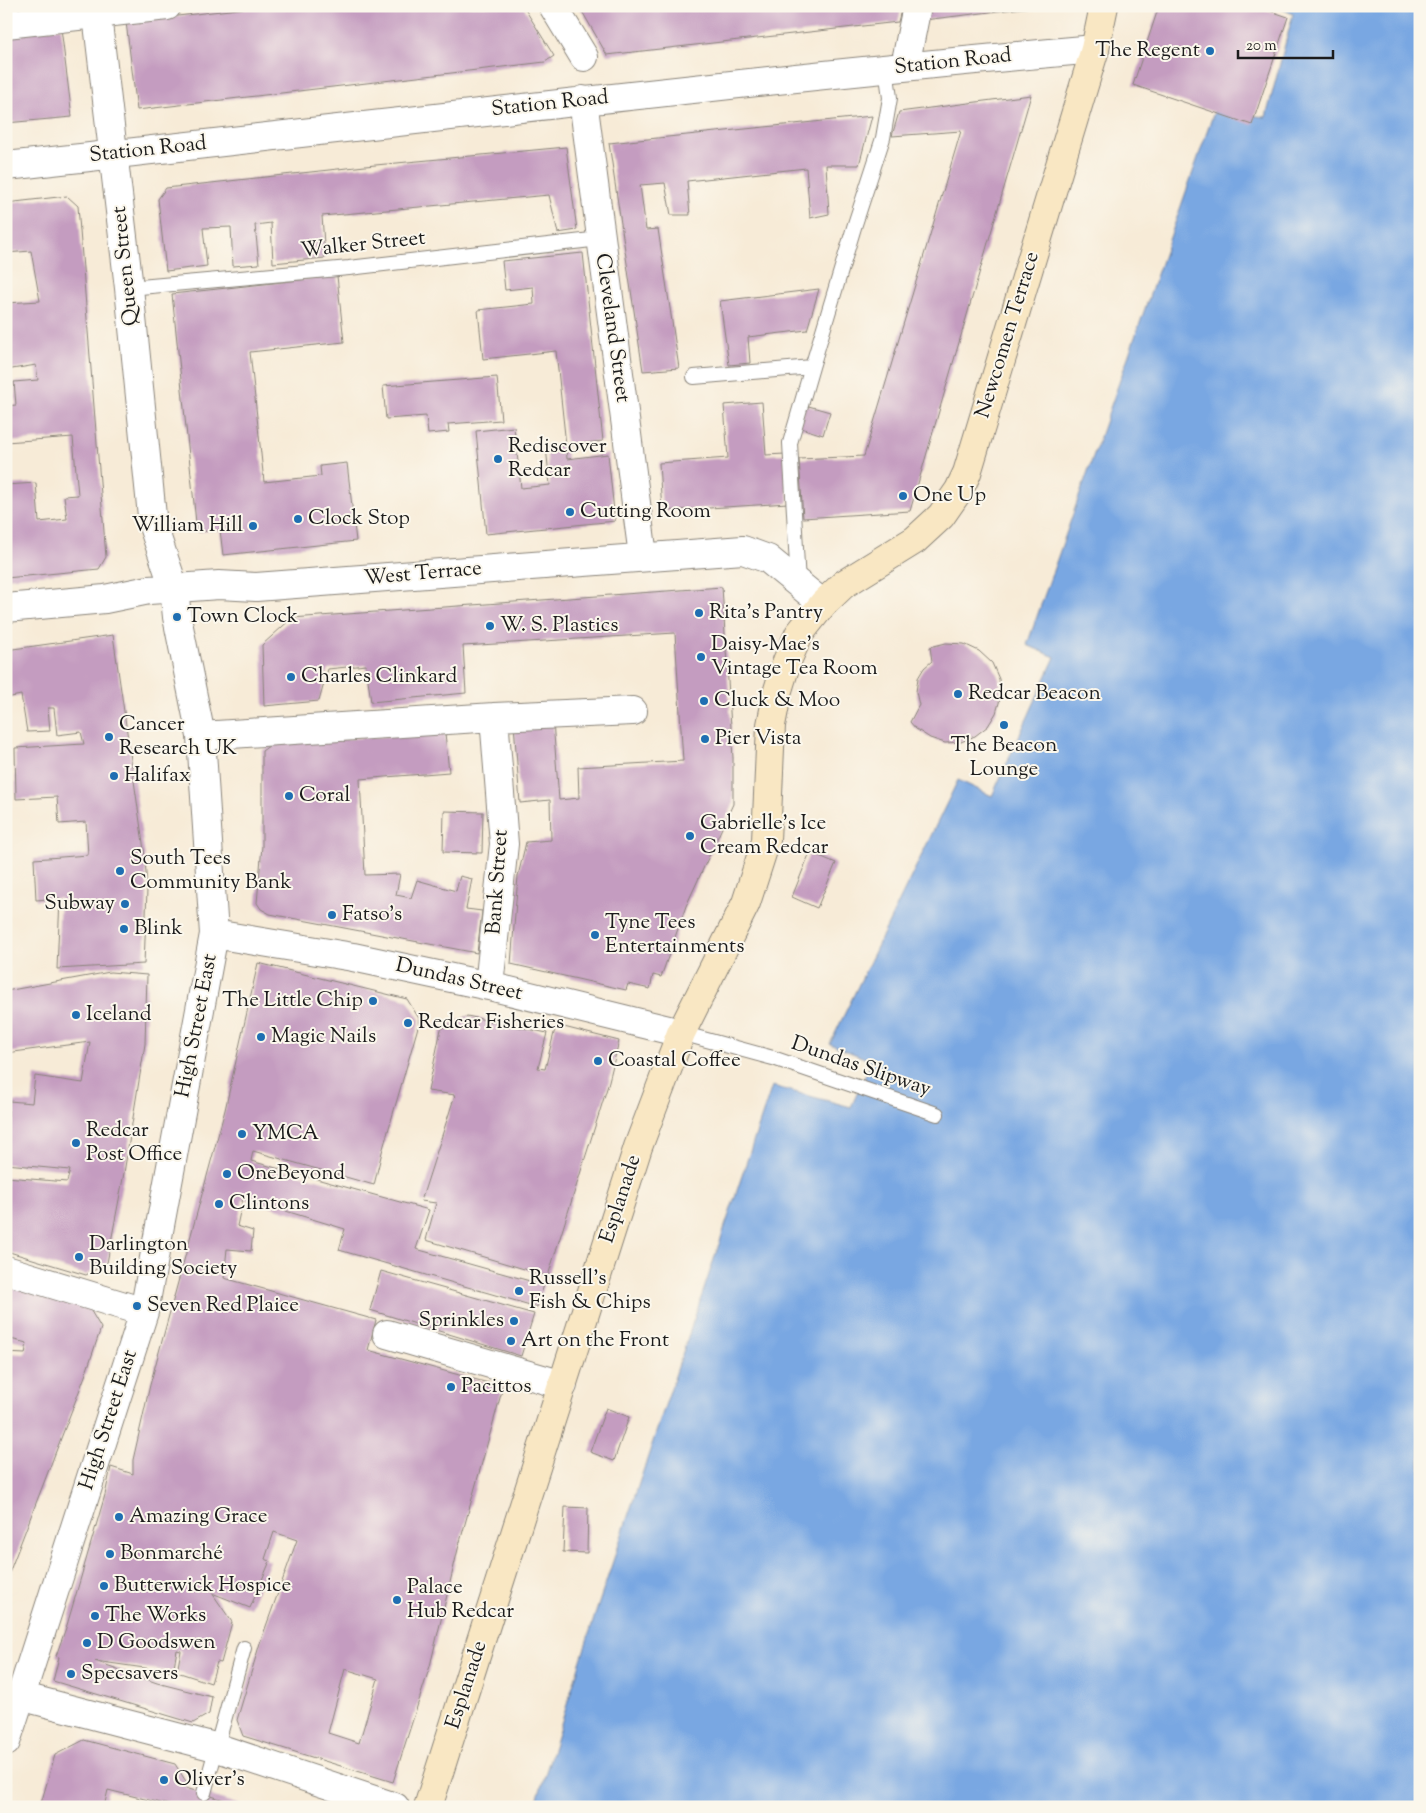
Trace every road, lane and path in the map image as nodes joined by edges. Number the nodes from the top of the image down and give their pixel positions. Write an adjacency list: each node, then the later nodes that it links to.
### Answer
1 (167, 6): 5 (street)
2 (553, 6): 8 (street)
3 (917, 6): 9 (street)
4 (1104, 6): 7 (street, Newcomen Terrace)
5 (98, 11): 6 (street); 11 (street, Queen Street)
6 (6, 24)
7 (1095, 49): 9 (street, Station Road); 20 (street, Newcomen Terrace)
8 (584, 57)
9 (896, 67): 10 (street, Station Road); 15 (lane)
10 (583, 100): 11 (street, Station Road); 13 (street, Cleveland Street)
11 (114, 154): 12 (street, Station Road); 14 (street, Queen Street)
12 (6, 166)
13 (600, 239): 14 (lane, Walker Street); 17 (street, Cleveland Street)
14 (129, 288): 19 (street, Queen Street)
15 (812, 367): 16 (lane); 18 (lane)
16 (694, 377)
17 (643, 556): 18 (street, West Terrace); 19 (street, West Terrace)
18 (798, 583): 20 (street, West Terrace)
19 (174, 588): 21 (street, West Terrace); 24 (street, High Street East)
20 (823, 604): 27 (street, Esplanade)
21 (6, 608)
22 (633, 711): 23 (street)
23 (494, 717): 24 (street); 26 (street, Bank Street)
24 (201, 736): 25 (street, High Street East)
25 (214, 934): 26 (street, Dundas Street); 30 (street, High Street East)
26 (489, 986): 27 (street, Dundas Street)
27 (681, 1033): 28 (lane, Dundas Slipway); 32 (street, Esplanade)
28 (937, 1114)
29 (6, 1270): 30 (street)
30 (144, 1312): 34 (street, High Street East)
31 (387, 1334): 32 (street)
32 (563, 1385): 39 (street, Esplanade)
33 (244, 1648): 36 (lane)
34 (20, 1696): 35 (street, High Street East); 36 (street)
35 (6, 1742)
36 (216, 1747): 37 (lane); 38 (street)
37 (204, 1793)
38 (395, 1807)
39 (428, 1807)

